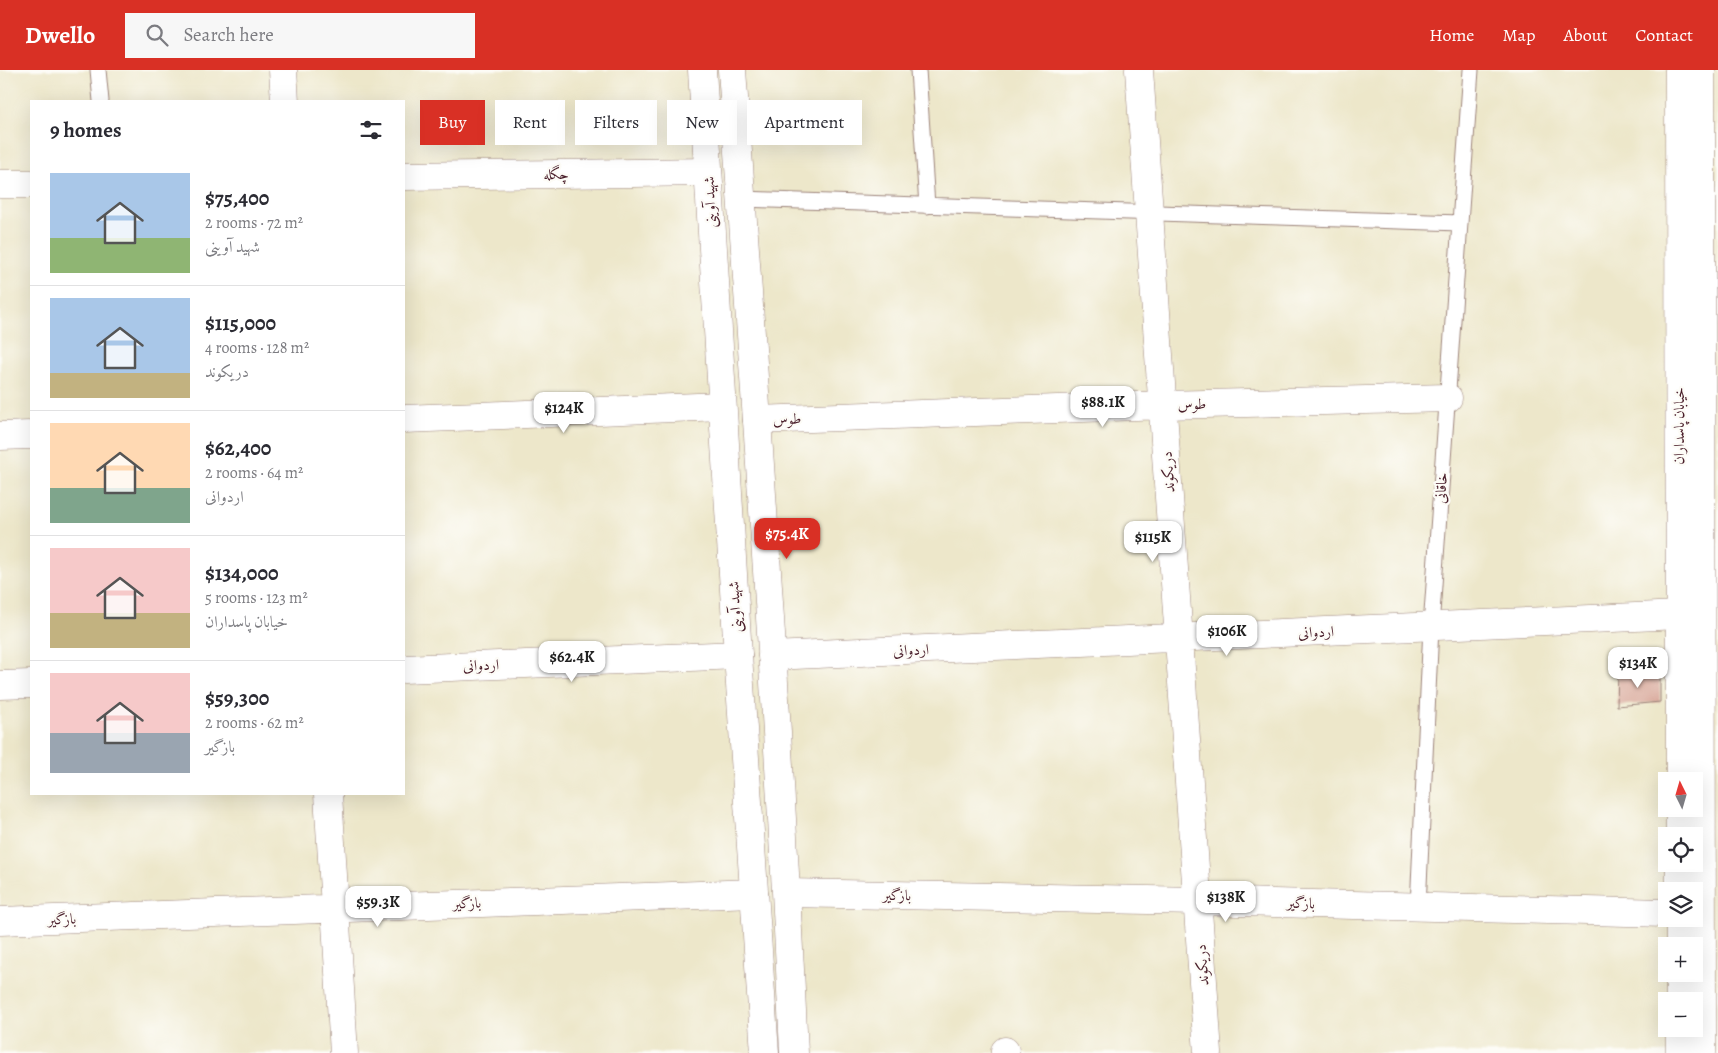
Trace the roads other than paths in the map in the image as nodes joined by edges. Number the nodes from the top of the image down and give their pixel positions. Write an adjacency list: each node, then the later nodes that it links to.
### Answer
1 (98, 70): 9 (lane)
2 (283, 70): 10 (street)
3 (702, 70): 11 (street, شهید آوینی)
4 (732, 70): 15 (street, شهید آوینی)
5 (918, 70): 16 (lane)
6 (1139, 70): 17 (street, دریکوند)
7 (1471, 70): 18 (lane, خاقانی)
8 (1700, 75): 26 (street, خیابان پاسداران); 31 (street, خیابان پاسداران)
9 (101, 100)
10 (285, 100)
11 (708, 172): 12 (street, چگله); 21 (street, شهید آوینی)
12 (405, 176)
13 (0, 184): 14 (street)
14 (30, 184)
15 (741, 199): 16 (lane); 23 (street, شهید آوینی)
16 (928, 206): 17 (lane)
17 (1150, 213): 18 (lane); 20 (street, دریکوند)
18 (1460, 223): 19 (lane, خاقانی)
19 (1448, 398): 20 (street, طوس); 27 (lane, خاقانی)
20 (1163, 404): 23 (street, طوس); 28 (street, دریکوند)
21 (722, 406): 22 (street); 29 (street, شهید آوینی)
22 (405, 419)
23 (757, 420): 30 (street, شهید آوینی)
24 (30, 435): 25 (street)
25 (0, 436)
26 (1680, 615): 27 (street, اردوانی); 31 (street, خیابان پاسداران)
27 (1431, 627): 28 (street, اردوانی); 40 (lane, خاقانی)
28 (1179, 638): 30 (street, اردوانی); 39 (street, دریکوند)
29 (738, 655): 32 (street, اردوانی); 37 (street, شهید آوینی)
30 (772, 656): 38 (street, شهید آوینی)
31 (1700, 662): 35 (street, خیابان پاسداران); 50 (street, خیابان پاسداران)
32 (405, 669)
33 (30, 684): 34 (street)
34 (0, 685)
35 (1682, 772)
36 (328, 795): 41 (street)
37 (754, 893): 41 (street, بازگیر); 46 (street, شهید آوینی)
38 (787, 893): 39 (street, بازگیر); 47 (street, شهید آوینی)
39 (1198, 901): 40 (street, بازگیر); 48 (street, دریکوند)
40 (1418, 906): 42 (street, بازگیر)
41 (336, 908): 43 (street, بازگیر); 45 (street)
42 (1658, 913)
43 (0, 921)
44 (1680, 1037): 49 (street)
45 (344, 1053)
46 (765, 1053)
47 (794, 1053)
48 (1208, 1053)
49 (1680, 1053)
50 (1702, 1053)

